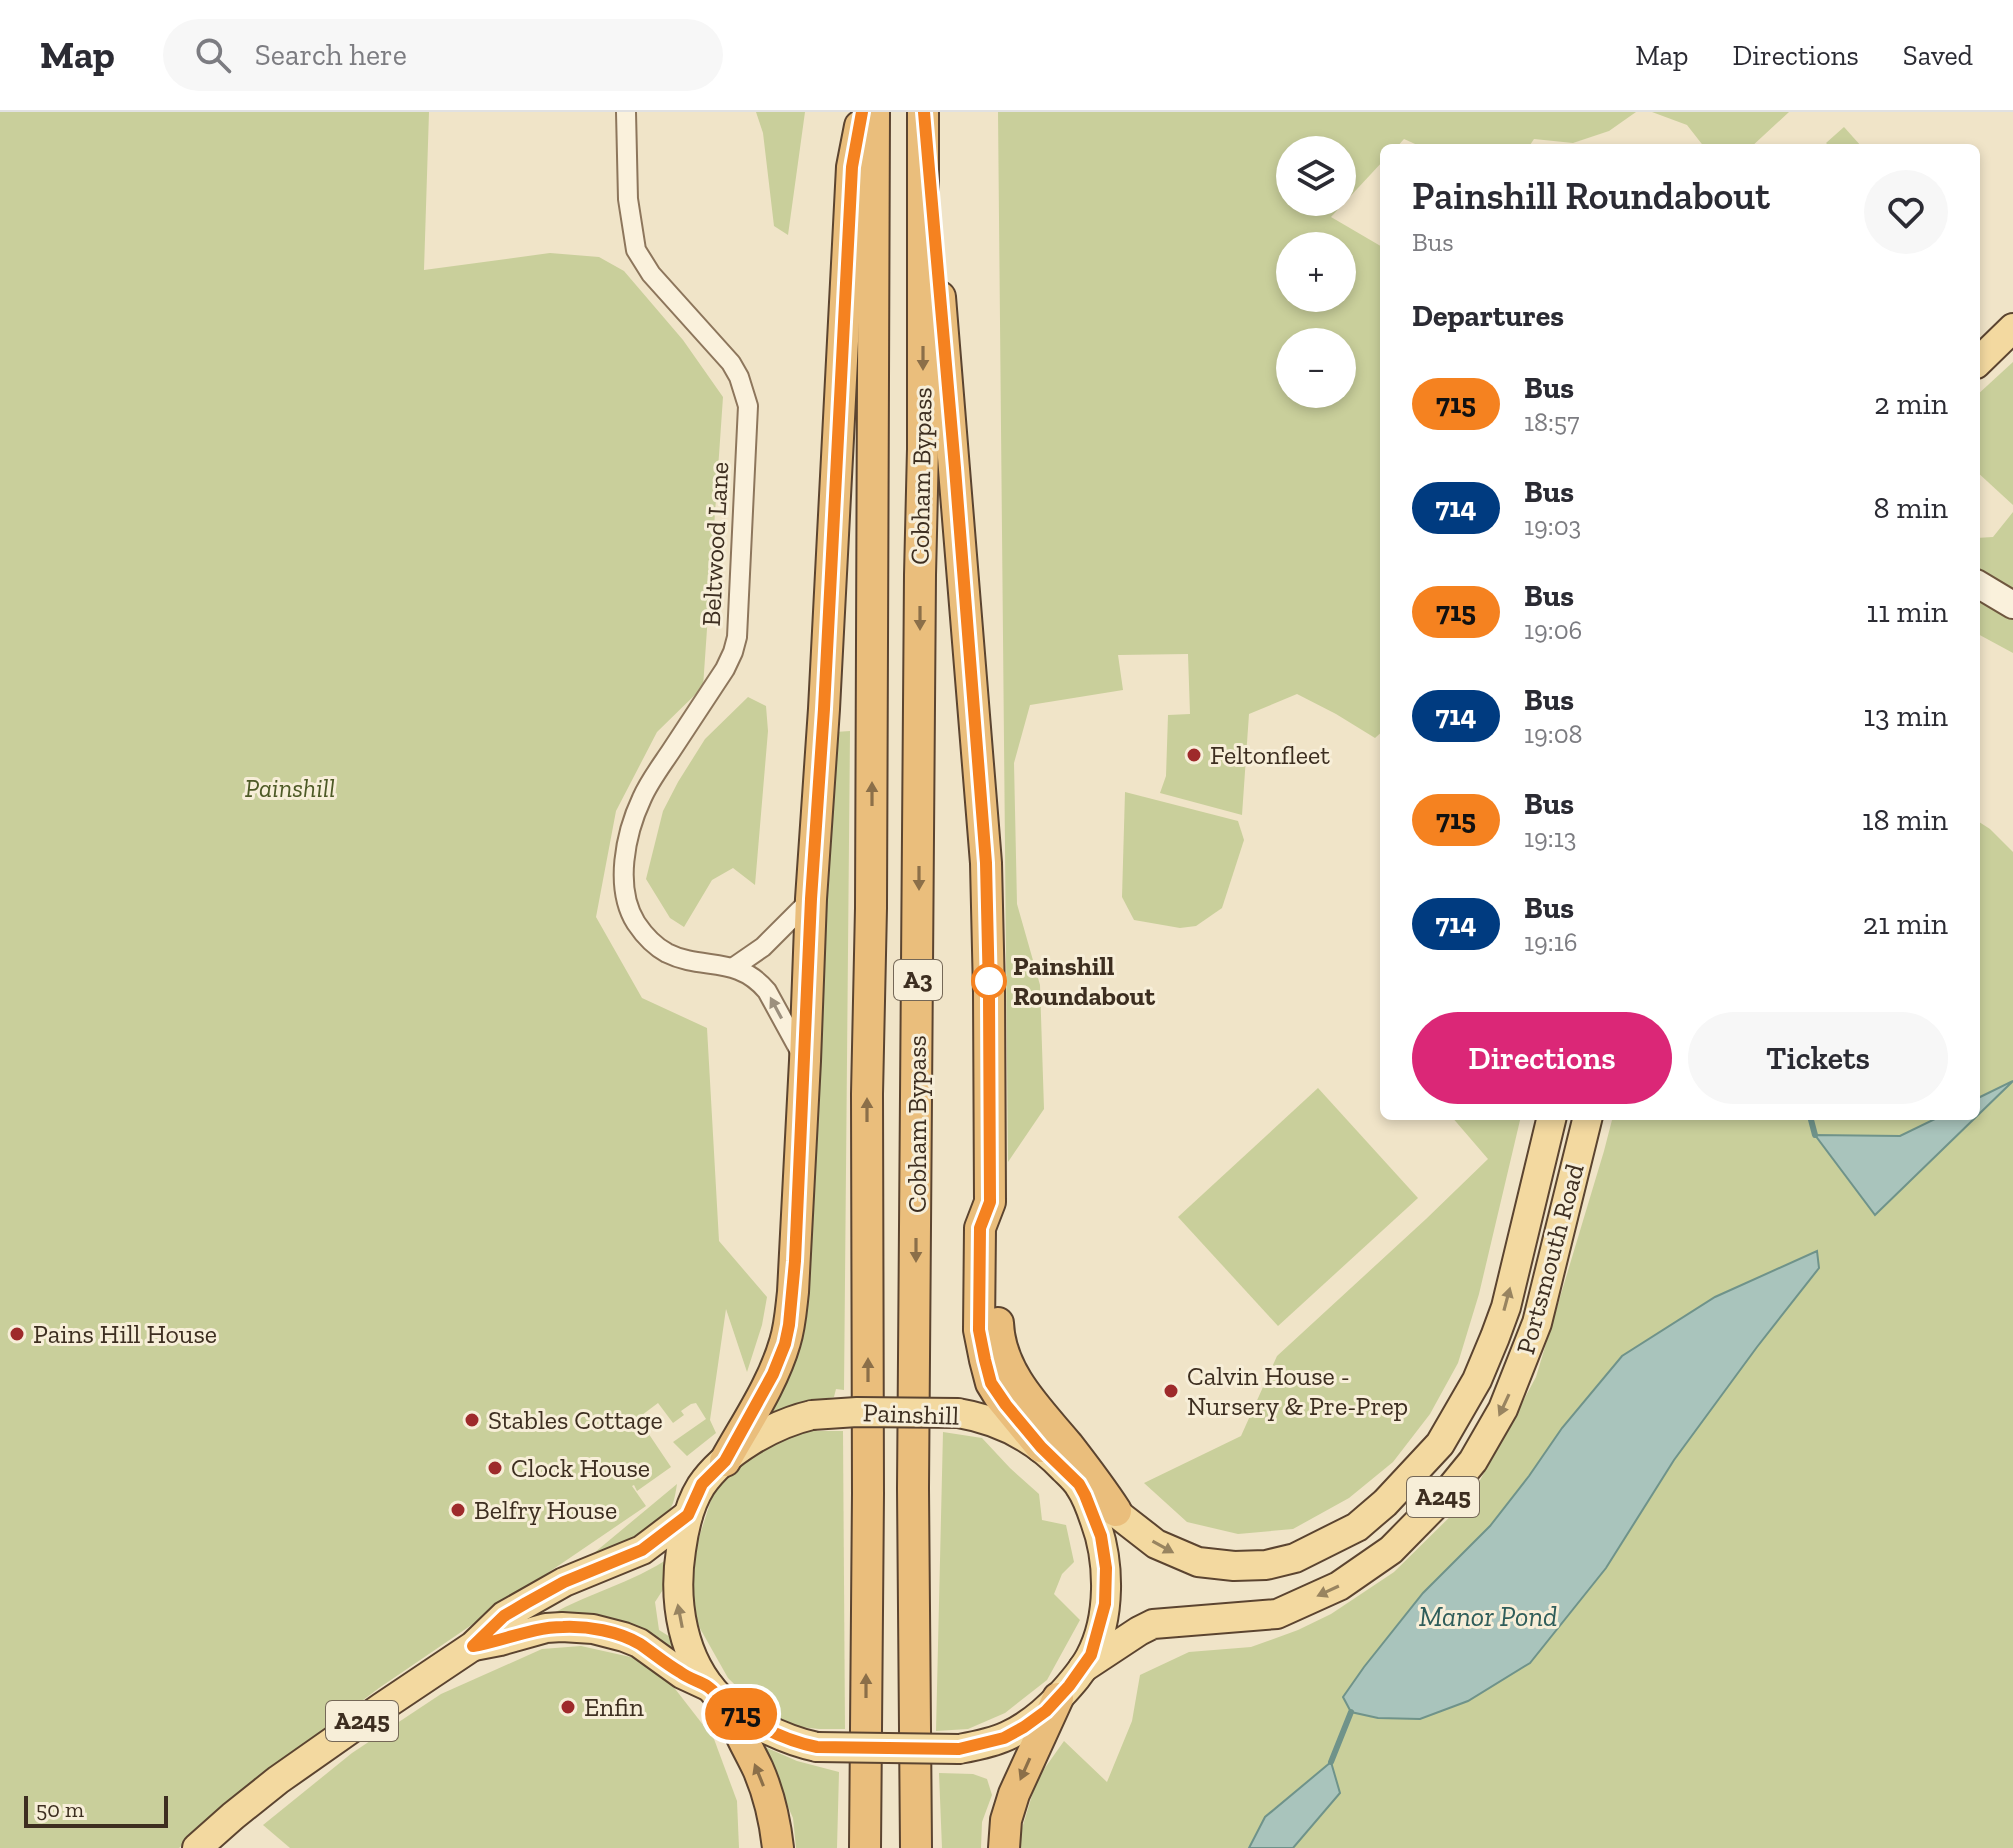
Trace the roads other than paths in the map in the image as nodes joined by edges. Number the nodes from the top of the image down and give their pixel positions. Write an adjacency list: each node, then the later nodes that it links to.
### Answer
1 (626, 112): 10 (street, Beltwood Lane)
2 (862, 112): 9 (highway)
3 (874, 112): 26 (highway, Cobham Bypass / A3, one-way to 3)
4 (924, 112): 14 (highway); 27 (highway, Cobham Bypass / A3, one-way to 27)
5 (2013, 328): 6 (main road)
6 (1980, 360)
7 (1980, 585): 8 (main road)
8 (2013, 605)
9 (811, 899): 10 (street); 11 (highway)
10 (734, 967): 11 (street, Beltwood Lane, one-way to 10)
11 (805, 1061): 16 (highway)
12 (1551, 1120): 18 (main road, Portsmouth Road / A245, one-way to 12)
13 (1587, 1120): 21 (main road, Portsmouth Road / A245, one-way to 21)
14 (990, 1202): 15 (highway); 18 (highway)
15 (1041, 1447): 16 (main road, Painshill, bridge); 17 (main road, Painshill)
16 (725, 1461): 19 (main road, Painshill)
17 (1079, 1484): 18 (main road, Portsmouth Road / A245); 21 (main road, Painshill)
18 (1116, 1511)
19 (688, 1515): 20 (main road, A245); 22 (main road, Painshill, one-way to 19)
20 (473, 1646): 22 (main road, A245); 24 (main road, A245)
21 (1083, 1668): 23 (main road, Painshill)
22 (719, 1697): 23 (main road, Painshill, bridge); 25 (highway, one-way to 22)
23 (1058, 1698): 28 (highway, one-way to 28)
24 (197, 1848)
25 (778, 1848)
26 (865, 1848)
27 (916, 1848)
28 (1004, 1848)

